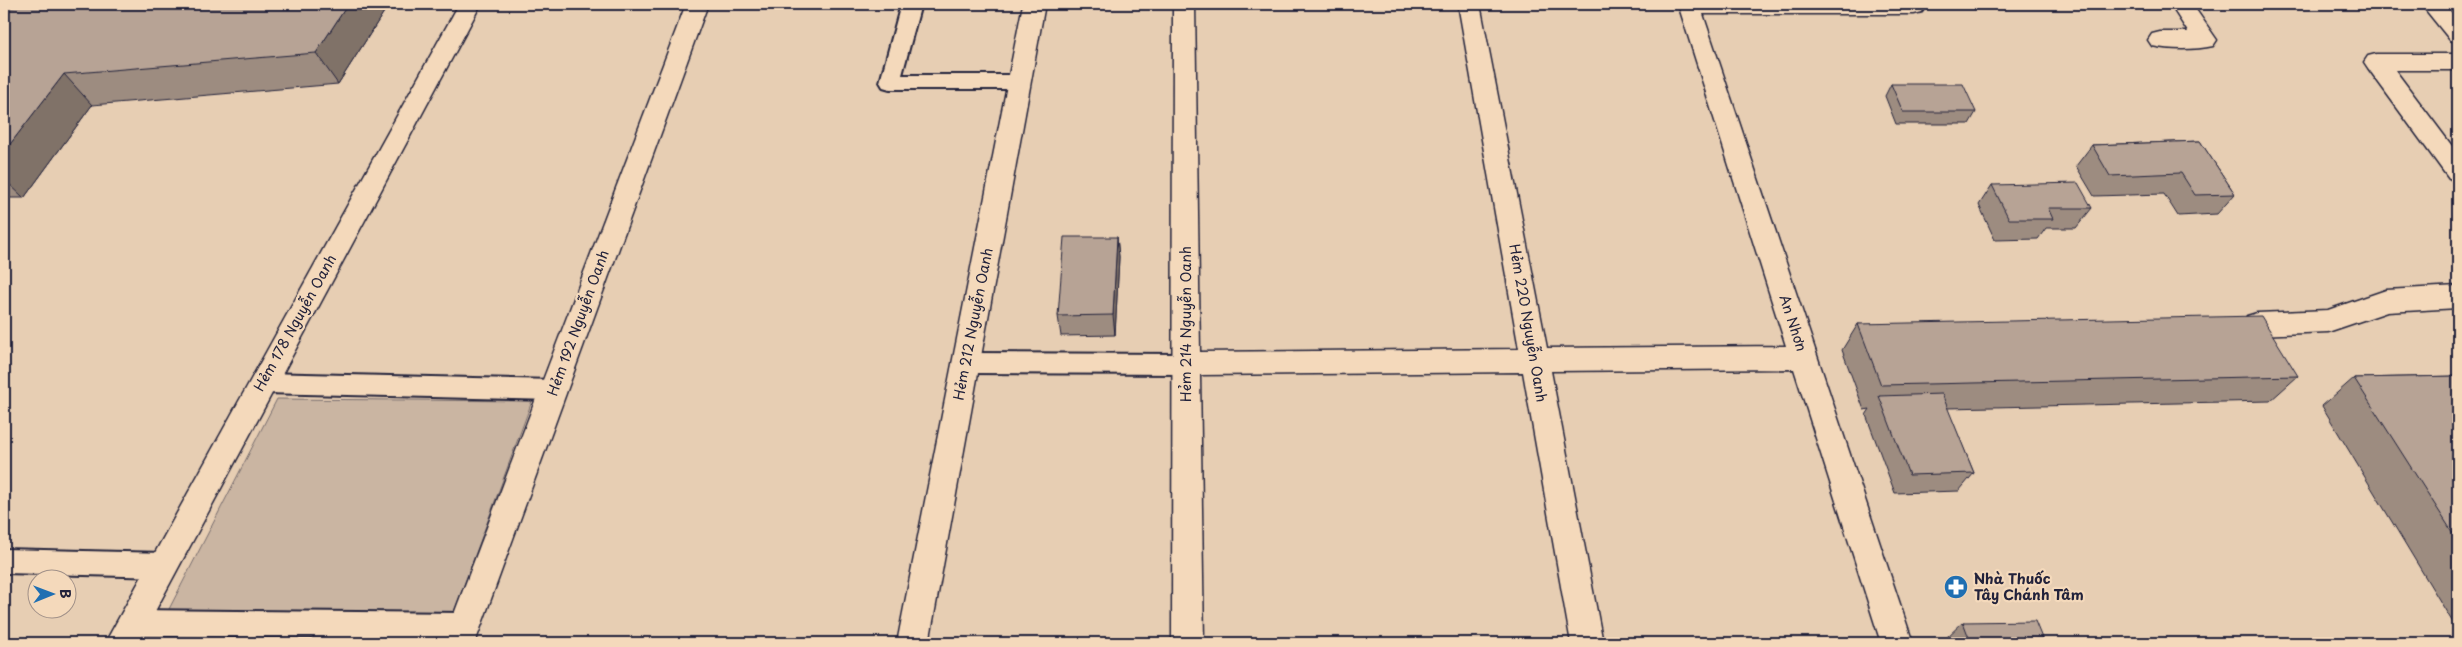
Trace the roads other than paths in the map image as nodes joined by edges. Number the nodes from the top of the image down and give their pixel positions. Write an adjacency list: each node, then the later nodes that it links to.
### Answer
1 (470, 4): 22 (street, Hẻm 178 Nguyễn Oanh)
2 (697, 4): 23 (street, Hẻm 192 Nguyễn Oanh)
3 (910, 4): 14 (lane)
4 (1034, 4): 14 (street, Hẻm 212 Nguyễn Oanh)
5 (1184, 4): 21 (street, Hẻm 214 Nguyễn Oanh)
6 (1469, 4): 19 (street, Hẻm 220 Nguyễn Oanh)
7 (2181, 4): 12 (street)
8 (2432, 4): 11 (street)
9 (1689, 5): 10 (street); 18 (street, An Nhơn)
10 (1914, 7)
11 (2458, 35)
12 (2160, 40)
13 (2458, 62): 15 (street)
14 (1019, 82): 20 (street, Hẻm 212 Nguyễn Oanh)
15 (2458, 172)
16 (2457, 297): 17 (street)
17 (2257, 324)
18 (1804, 357): 19 (street); 31 (street, An Nhơn)
19 (1535, 361): 21 (street); 30 (street, Hẻm 220 Nguyễn Oanh)
20 (966, 363): 21 (lane); 28 (street, Hẻm 212 Nguyễn Oanh)
21 (1186, 364): 29 (street, Hẻm 214 Nguyễn Oanh)
22 (263, 383): 23 (lane); 25 (street, Hẻm 178 Nguyễn Oanh)
23 (554, 390): 27 (street, Hẻm 192 Nguyễn Oanh)
24 (4, 561): 25 (lane)
25 (164, 565): 26 (street, Hẻm 178 Nguyễn Oanh)
26 (127, 633): 27 (lane)
27 (463, 635)
28 (913, 643)
29 (1188, 643)
30 (1587, 643)
31 (1897, 643)

